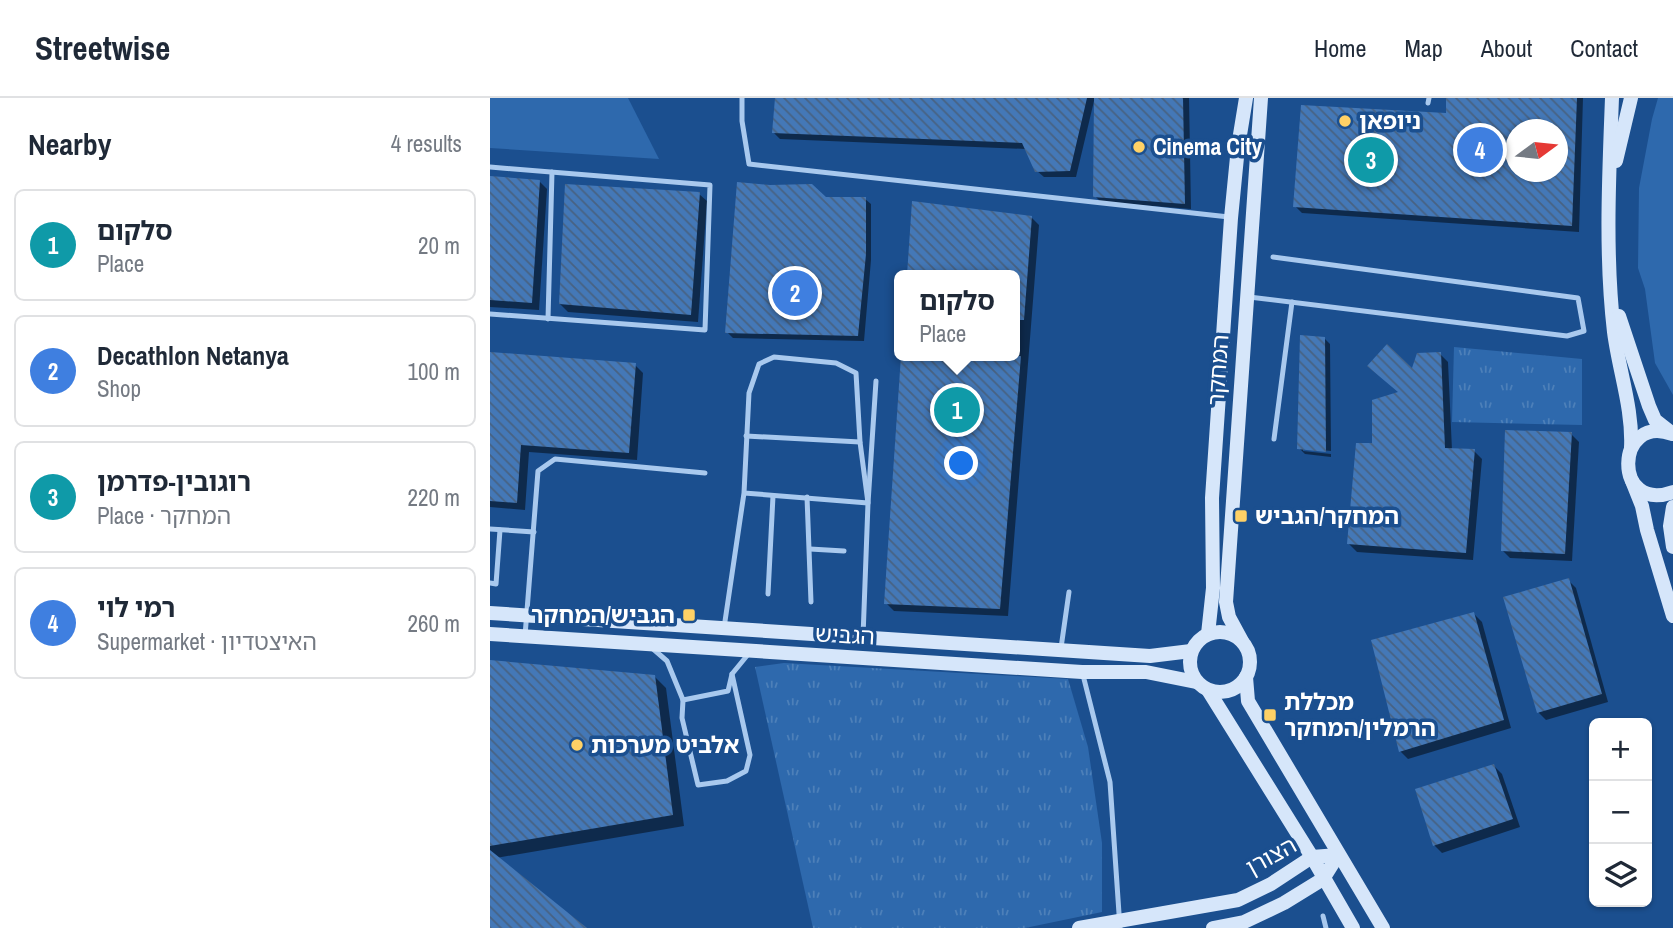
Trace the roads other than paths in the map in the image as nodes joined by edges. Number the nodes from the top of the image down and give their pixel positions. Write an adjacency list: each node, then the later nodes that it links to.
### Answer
1 (742, 98): 9 (lane)
2 (1246, 98): 9 (street, המחקר)
3 (1261, 98): 12 (street, המחקר)
4 (1612, 98): 8 (street)
5 (1631, 98): 8 (street)
6 (490, 167): 7 (lane)
7 (552, 172): 15 (lane); 15 (lane)
8 (1608, 193): 11 (street)
9 (1231, 218): 45 (street, המחקר)
10 (1273, 257): 13 (lane)
11 (1612, 294): 17 (street); 21 (street)
12 (1246, 296): 13 (lane); 48 (street, המחקר)
13 (1292, 302): 19 (lane)
14 (490, 314): 15 (lane)
15 (548, 319)
16 (876, 381): 28 (lane)
17 (1673, 434): 21 (street)
18 (746, 436): 20 (lane); 20 (lane); 25 (lane)
19 (1274, 439)
20 (860, 442): 28 (lane)
21 (1631, 448): 23 (street)
22 (705, 473): 32 (lane)
23 (1632, 481): 24 (street); 42 (street)
24 (1673, 492)
25 (744, 493): 26 (lane); 43 (lane)
26 (774, 496): 27 (lane); 38 (lane)
27 (807, 497): 28 (lane); 34 (lane)
28 (868, 503): 47 (lane)
29 (1673, 507): 33 (street)
30 (490, 529): 31 (lane)
31 (500, 530): 32 (lane); 36 (lane)
32 (534, 532): 41 (lane)
33 (1673, 547)
34 (810, 549): 35 (lane); 39 (lane)
35 (844, 551)
36 (490, 583)
37 (1069, 592): 50 (lane)
38 (768, 594)
39 (811, 603)
40 (490, 612): 41 (street, הגביש)
41 (527, 615): 43 (street, הגביש); 46 (lane)
42 (1673, 617)
43 (724, 628): 47 (street, הגביש)
44 (490, 634): 46 (street, הגביש)
45 (1208, 634): 48 (street); 51 (street)
46 (525, 636): 49 (street, הגביש)
47 (863, 637): 50 (street, הגביש)
48 (1242, 642): 55 (street)
49 (650, 645): 52 (street, הגביש); 57 (lane)
50 (1061, 651): 51 (street, הגביש)
51 (1191, 651): 56 (street)
52 (750, 652): 53 (street, הגביש); 54 (lane)
53 (1082, 672): 56 (street, הגביש); 62 (lane)
54 (732, 674): 57 (lane); 57 (lane)
55 (1246, 677): 56 (street); 58 (street)
56 (1202, 686): 59 (street)
57 (682, 700)
58 (1338, 855): 59 (street, הצורן); 60 (street, הצורן); 67 (street)
59 (1312, 857): 60 (street); 62 (street, הצורן)
60 (1324, 878): 64 (street, הצורן); 66 (street)
61 (1323, 916): 65 (lane)
62 (1120, 924): 63 (street, הצורן)
63 (1079, 928)
64 (1213, 928)
65 (1326, 928)
66 (1353, 928)
67 (1383, 928)

